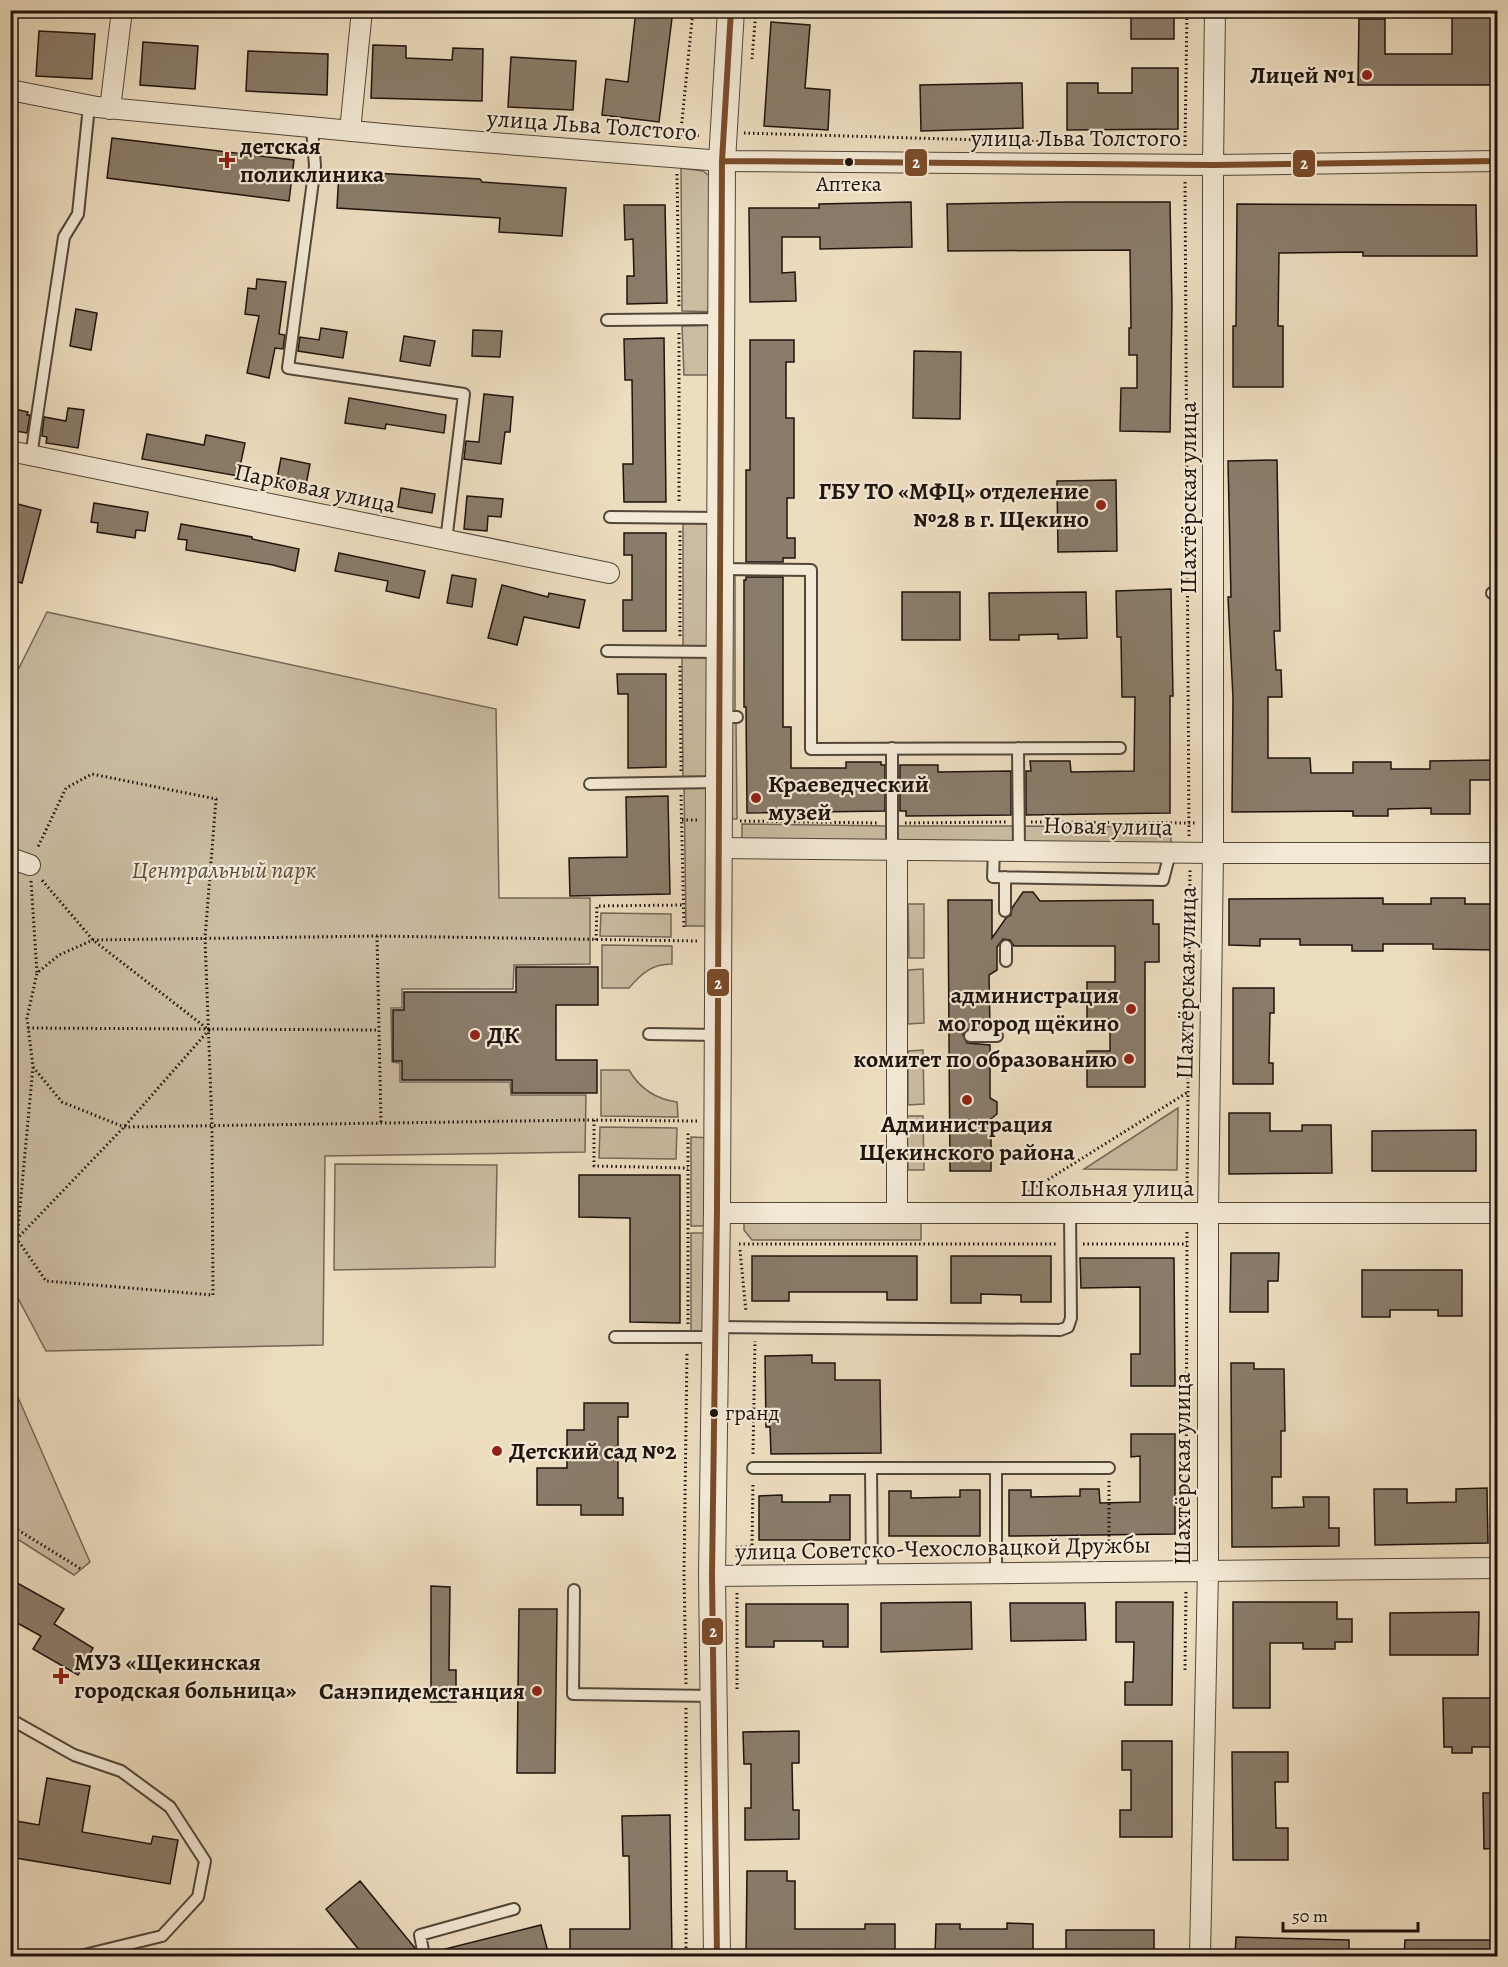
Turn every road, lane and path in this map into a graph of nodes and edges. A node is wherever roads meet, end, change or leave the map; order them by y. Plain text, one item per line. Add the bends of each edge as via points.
1 (122, 10) edge
2 (362, 10) edge
3 (693, 10) edge
4 (731, 10) edge
5 (1187, 10) edge
6 (1215, 10) edge
7 (10, 90) edge
8 (89, 106) junction
9 (110, 109) junction
10 (312, 128) junction
11 (350, 131) junction
12 (744, 133) dead end
13 (1090, 144) dead end
14 (677, 158) junction
15 (722, 161) junction
16 (1497, 161) edge
17 (1185, 164) junction
18 (1213, 165) junction
19 (721, 319) junction
20 (606, 320) dead end
21 (679, 320) junction
22 (10, 452) edge
23 (31, 456) junction
24 (610, 517) dead end
25 (680, 517) junction
26 (720, 518) junction
27 (446, 541) junction
28 (719, 569) junction
29 (609, 573) dead end
30 (607, 651) dead end
31 (680, 652) junction
32 (719, 652) junction
33 (892, 748) junction
34 (1018, 748) junction
35 (1120, 748) dead end
36 (681, 782) junction
37 (718, 782) junction
38 (590, 784) dead end
39 (682, 820) junction
40 (718, 821) junction
41 (1019, 822) junction
42 (892, 824) junction
43 (1189, 824) junction
44 (1214, 824) junction
45 (718, 848) junction
46 (894, 850) junction
47 (994, 851) junction
48 (1019, 851) junction
49 (1180, 853) junction
50 (1214, 853) junction
51 (1497, 853) edge
52 (10, 858) edge
53 (30, 865) junction
54 (1005, 878) junction
55 (684, 905) junction
56 (1005, 911) dead end
57 (684, 928) dead end
58 (377, 936) junction
59 (205, 938) junction
60 (93, 940) junction
61 (596, 940) junction
62 (718, 941) junction
63 (1006, 946) dead end
64 (1006, 961) dead end
65 (37, 974) junction
66 (28, 1028) junction
67 (209, 1030) junction
68 (379, 1030) junction
69 (649, 1034) dead end
70 (717, 1035) junction
71 (970, 1036) dead end
72 (997, 1036) dead end
73 (33, 1067) junction
74 (1188, 1092) junction
75 (594, 1120) junction
76 (717, 1121) junction
77 (381, 1124) junction
78 (212, 1126) junction
79 (124, 1127) junction
80 (688, 1133) dead end
81 (688, 1168) junction
82 (1021, 1197) dead end
83 (1497, 1212) edge
84 (717, 1213) junction
85 (1187, 1213) junction
86 (1208, 1213) junction
87 (897, 1214) junction
88 (1070, 1214) junction
89 (17, 1239) junction
90 (739, 1244) dead end
91 (1070, 1244) junction
92 (1187, 1244) junction
93 (10, 1246) edge
94 (716, 1332) junction
95 (615, 1337) dead end
96 (687, 1337) junction
97 (753, 1468) dead end
98 (871, 1468) junction
99 (996, 1468) junction
100 (1109, 1468) joint
101 (10, 1525) edge
102 (1497, 1568) edge
103 (81, 1569) dead end
104 (1186, 1570) junction
105 (1208, 1570) junction
106 (1110, 1571) junction
107 (996, 1573) junction
108 (872, 1574) junction
109 (712, 1576) junction
110 (574, 1590) dead end
111 (1185, 1676) dead end
112 (686, 1695) junction
113 (714, 1696) junction
114 (10, 1719) edge
115 (514, 1909) dead end
116 (80, 1956) edge
117 (424, 1956) edge
118 (686, 1956) edge
119 (717, 1956) edge
120 (1200, 1956) edge

1 - 9 street
2 - 11 street
3 - 14 path
4 - 15 street
5 - 17 path
6 - 18 street, Шахтёрская улица
7 - 8 street, улица Льва Толстого
8 - 9 street, улица Льва Толстого
8 - 23 lane via 78,214 64,237
9 - 10 street, улица Льва Толстого
10 - 11 street, улица Льва Толстого
10 - 27 lane via 315,166 288,368 464,394
11 - 14 street, улица Льва Толстого
12 - 13 path
14 - 15 street, улица Льва Толстого
14 - 21 path
15 - 17 street, улица Льва Толстого
15 - 19 street
16 - 18 street, улица Льва Толстого
17 - 18 street, улица Льва Толстого
17 - 43 path
18 - 44 street, Шахтёрская улица
19 - 21 lane
19 - 26 street
20 - 21 lane
21 - 25 path
22 - 23 street, Парковая улица
23 - 27 street, Парковая улица
24 - 25 lane
25 - 26 lane
25 - 31 path
26 - 28 street
27 - 29 street, Парковая улица
28 - 32 street
28 - 33 lane via 811,570 811,749
30 - 31 lane
31 - 32 lane
31 - 36 path
32 - 37 street via 728,717
33 - 34 lane
33 - 42 lane
34 - 35 lane
34 - 41 lane
36 - 37 lane
36 - 38 lane
36 - 39 path
37 - 40 street
39 - 40 path
39 - 55 path
40 - 42 path
40 - 45 street
41 - 42 path
41 - 43 path
41 - 48 lane
42 - 46 lane
43 - 44 path
43 - 49 path
44 - 50 street, Шахтёрская улица
45 - 46 street, Новая улица
45 - 62 street
46 - 47 street, Новая улица
46 - 87 street
47 - 48 street, Новая улица
47 - 54 lane via 993,878
48 - 49 street, Новая улица
49 - 50 street, Новая улица
49 - 54 lane via 1162,880
49 - 74 path
50 - 51 street, Новая улица
50 - 86 street, Шахтёрская улица
52 - 53 street
53 - 59 path via 66,788 92,774 216,800
53 - 60 path
53 - 65 path
54 - 56 lane
55 - 57 path
55 - 61 path via 597,906
58 - 59 path
58 - 61 path
58 - 68 path
59 - 60 path
59 - 67 path
60 - 65 path via 59,955
60 - 67 path
61 - 62 path
62 - 70 street
63 - 64 lane
65 - 66 path
66 - 67 path
66 - 73 path
67 - 68 path
67 - 78 path
67 - 79 path
68 - 77 path
69 - 70 lane
70 - 76 street
71 - 72 lane
73 - 79 path via 62,1102
73 - 89 path
74 - 82 path
74 - 85 path
75 - 76 path
75 - 77 path
75 - 81 path via 594,1166
76 - 84 street
77 - 78 path
78 - 79 path
78 - 89 path via 213,1295 46,1281
79 - 89 path
80 - 81 path
81 - 96 path
83 - 86 street, Школьная улица
84 - 87 street, Школьная улица
84 - 94 street
85 - 86 street, Школьная улица
85 - 88 street, Школьная улица
85 - 92 path
86 - 105 street, Шахтёрская улица
87 - 88 street, Школьная улица
88 - 91 lane
89 - 93 path
90 - 91 path
91 - 92 path
91 - 94 lane via 1071,1318 1068,1327 1060,1330
92 - 104 path
94 - 96 lane
94 - 109 street
95 - 96 lane
96 - 112 path
97 - 98 lane
98 - 99 lane
98 - 108 lane
99 - 100 lane
99 - 107 lane
100 - 106 path
101 - 103 path
102 - 105 street, улица Советско-Чехословацкой Дружбы
104 - 105 street, улица Советско-Чехословацкой Дружбы
104 - 106 street, улица Советско-Чехословацкой Дружбы
104 - 111 path
105 - 120 street, Шахтёрская улица
106 - 107 street, улица Советско-Чехословацкой Дружбы
107 - 108 street, улица Советско-Чехословацкой Дружбы
108 - 109 street, улица Советско-Чехословацкой Дружбы
109 - 113 street
110 - 112 lane via 573,1694
112 - 113 lane
112 - 118 path
113 - 119 street
114 - 116 lane via 74,1755 121,1772 170,1807 205,1861 198,1898 162,1936
115 - 117 lane via 420,1935

